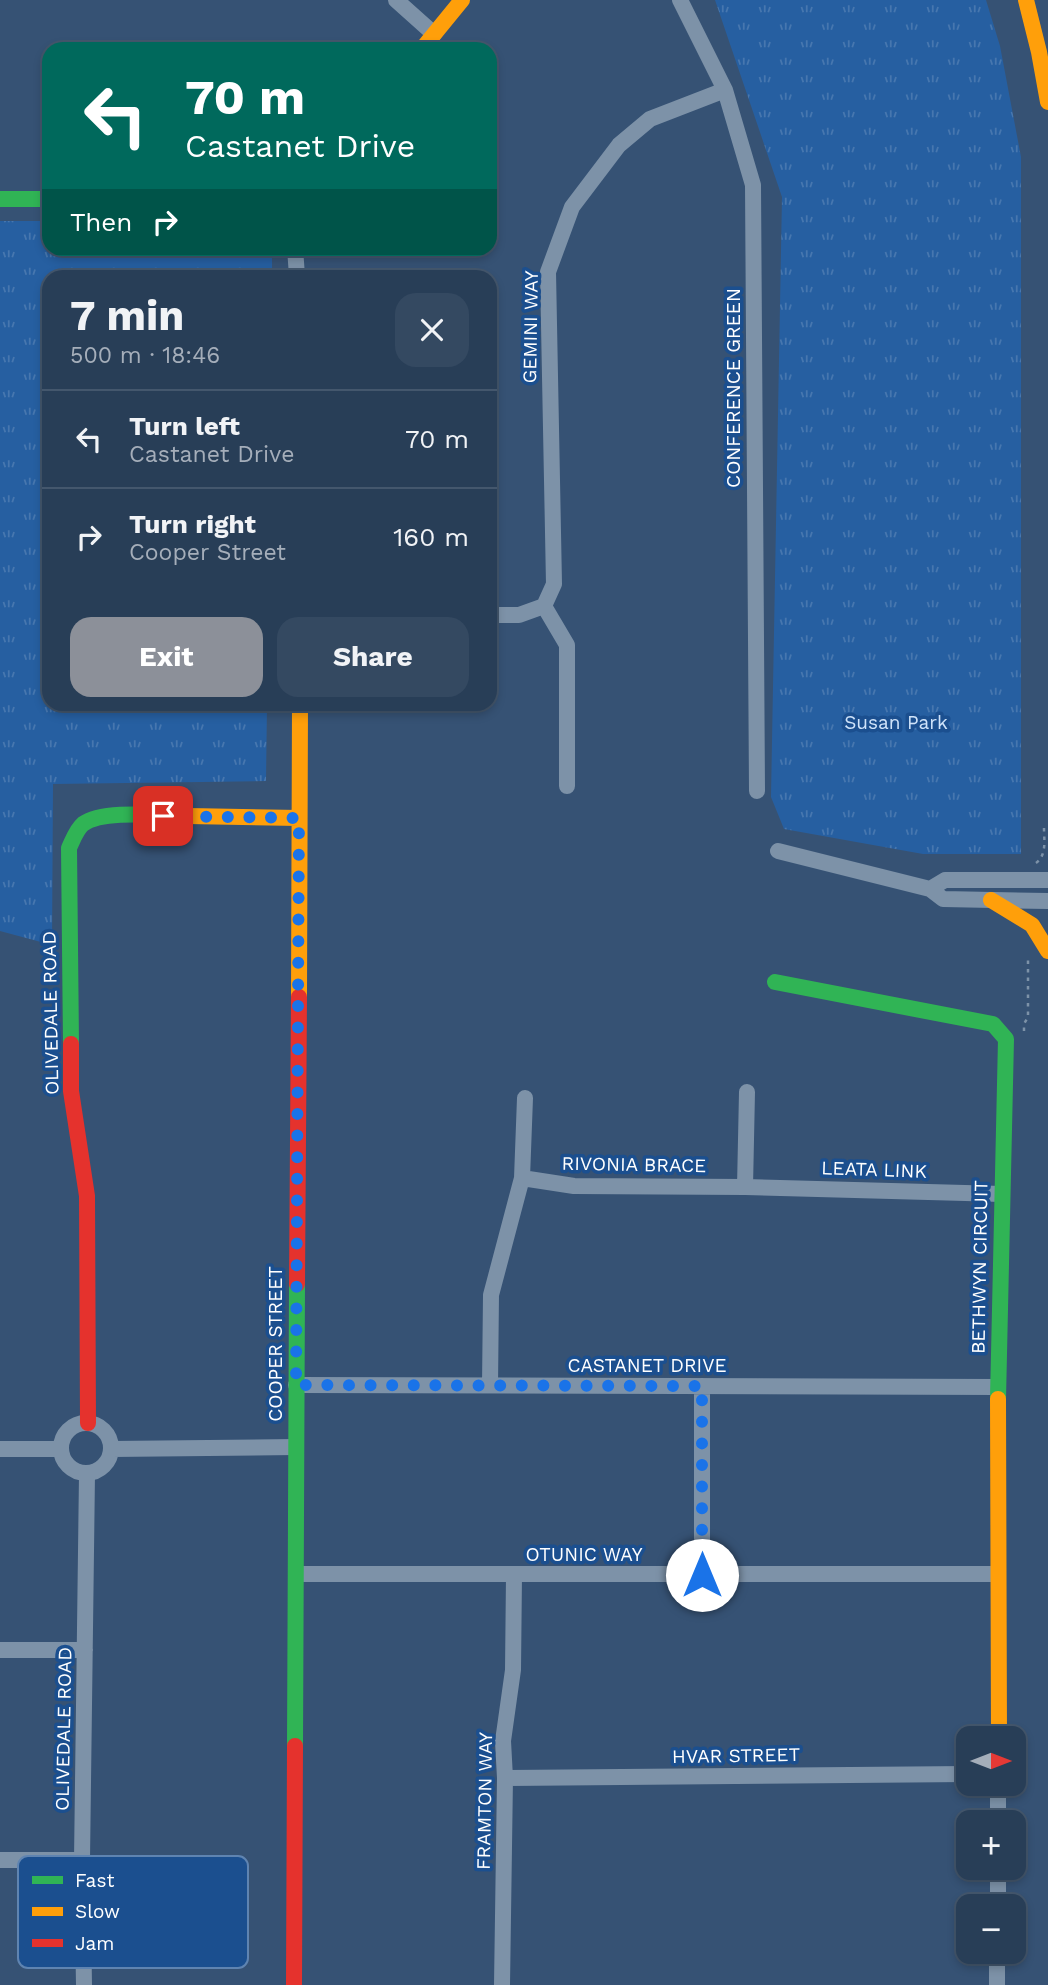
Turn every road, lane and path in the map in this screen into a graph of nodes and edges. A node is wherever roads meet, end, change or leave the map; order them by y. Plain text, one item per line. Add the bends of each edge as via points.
1 (396, 0) edge
2 (462, 0) edge
3 (680, 0) edge
4 (1026, 0) edge
5 (434, 34) junction
6 (428, 42) edge
7 (725, 90) junction
8 (1048, 102) edge
9 (0, 199) edge
10 (42, 199) edge
11 (544, 606) junction
12 (497, 615) edge
13 (300, 711) edge
14 (567, 786) dead end
15 (757, 791) dead end
16 (299, 818) junction
17 (778, 851) dead end
18 (1048, 880) edge
19 (930, 889) junction
20 (990, 900) junction
21 (1048, 901) edge
22 (1048, 951) edge
23 (775, 982) dead end
24 (747, 1093) dead end
25 (525, 1098) dead end
26 (522, 1178) junction
27 (745, 1186) junction
28 (1002, 1194) junction
29 (296, 1385) junction
30 (490, 1385) junction
31 (702, 1386) junction
32 (998, 1387) junction
33 (88, 1423) junction
34 (296, 1447) junction
35 (0, 1449) edge
36 (61, 1449) junction
37 (112, 1449) junction
38 (87, 1474) junction
39 (296, 1574) junction
40 (998, 1574) junction
41 (514, 1575) junction
42 (702, 1575) junction
43 (0, 1650) edge
44 (85, 1650) junction
45 (999, 1726) edge
46 (956, 1774) edge
47 (505, 1778) junction
48 (82, 1856) edge
49 (0, 1860) edge
50 (18, 1860) edge
51 (998, 1964) edge
52 (294, 1985) edge
53 (502, 1985) edge
54 (997, 1985) edge

1 - 5 street
2 - 5 street
3 - 7 street, CONFERENCE GREEN
4 - 8 street
5 - 6 street
7 - 11 street, GEMINI WAY via 650,119 619,145 572,207 548,272 554,584
7 - 15 street, CONFERENCE GREEN via 753,185
9 - 10 street
11 - 12 street via 519,615
11 - 14 street via 567,645
13 - 16 street, COOPER STREET
16 - 29 street, COOPER STREET
16 - 33 street, OLIVEDALE ROAD via 109,815 76,829 69,848 71,1091 87,1196
17 - 19 street
18 - 19 street via 945,880
19 - 20 street via 943,899
20 - 21 street
20 - 22 street via 1032,925
23 - 28 street, BETHWYN CIRCUIT via 993,1024 1006,1039
24 - 27 street
25 - 26 street
26 - 27 street, RIVONIA BRACE via 574,1186
26 - 30 street via 491,1295
27 - 28 street, LEATA LINK
28 - 32 street, BETHWYN CIRCUIT
29 - 30 street, CASTANET DRIVE
29 - 34 street, COOPER STREET
30 - 31 street, CASTANET DRIVE
31 - 32 street, CASTANET DRIVE
31 - 42 street
32 - 40 street, BETHWYN CIRCUIT
33 - 36 street via 67,1432
33 - 37 street via 104,1430
34 - 37 street
34 - 39 street, COOPER STREET
35 - 36 street
36 - 38 street via 71,1468
37 - 38 street via 106,1465
38 - 44 street, OLIVEDALE ROAD
39 - 41 street, OTUNIC WAY
39 - 52 street, COOPER STREET
40 - 42 street, OTUNIC WAY
40 - 45 street, BETHWYN CIRCUIT
41 - 42 street, OTUNIC WAY
41 - 47 street, FRAMTON WAY via 513,1670 503,1741
43 - 44 street
44 - 48 street, OLIVEDALE ROAD
46 - 47 street, HVAR STREET
47 - 53 street, FRAMTON WAY
49 - 50 street
51 - 54 street

